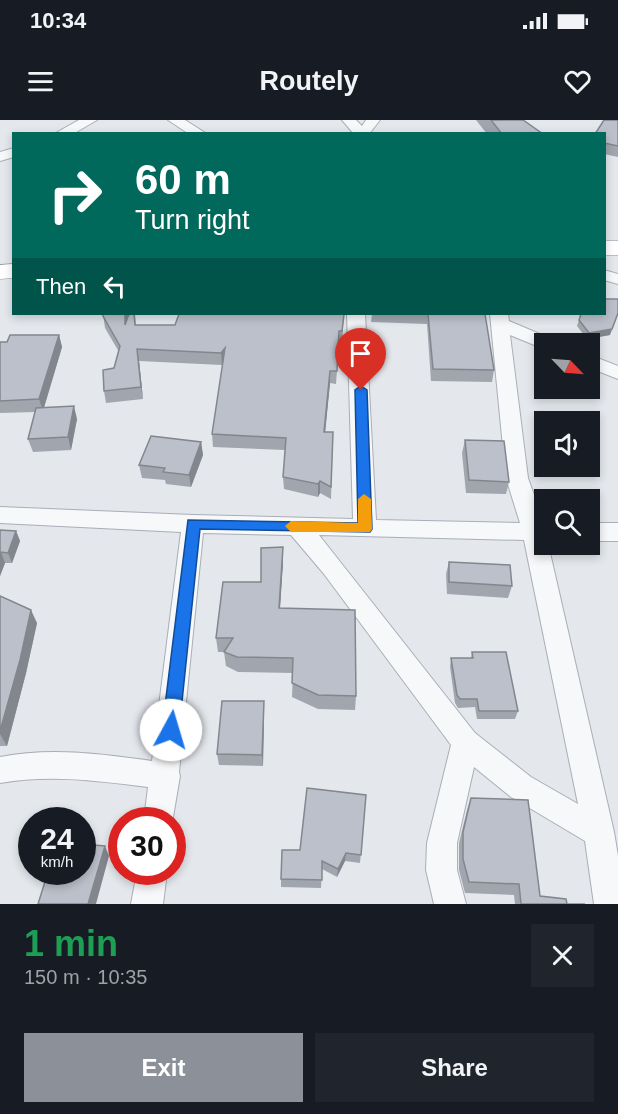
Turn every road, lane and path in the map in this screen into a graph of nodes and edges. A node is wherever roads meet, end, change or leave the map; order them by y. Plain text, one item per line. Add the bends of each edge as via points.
1 (90, 120) edge
2 (175, 120) edge
3 (349, 120) edge
4 (373, 120) edge
5 (66, 132) edge
6 (196, 132) edge
7 (360, 132) edge
8 (364, 132) edge
9 (356, 315) edge
10 (500, 319) edge
11 (534, 337) edge
12 (600, 365) edge
13 (618, 373) edge
14 (0, 515) edge
15 (534, 520) edge
16 (193, 524) junction
17 (298, 527) junction
18 (365, 529) junction
19 (534, 532) edge
20 (600, 532) edge
21 (618, 532) edge
22 (544, 555) edge
23 (465, 742) junction
24 (0, 770) edge
25 (166, 776) junction
26 (161, 807) edge
27 (599, 832) junction
28 (150, 885) edge
29 (147, 904) edge
30 (450, 904) edge
31 (610, 904) edge

1 - 5 street
2 - 6 street
3 - 7 street
4 - 8 street
9 - 18 street
10 - 11 street
10 - 15 street via 517,478
12 - 13 street
14 - 16 street
16 - 17 street
16 - 25 street
17 - 18 street
17 - 23 street
18 - 19 street
20 - 21 street
22 - 27 street
23 - 27 street via 521,787
23 - 30 street via 441,856 442,879
24 - 25 street via 74,766
25 - 26 street
27 - 31 street
28 - 29 street

